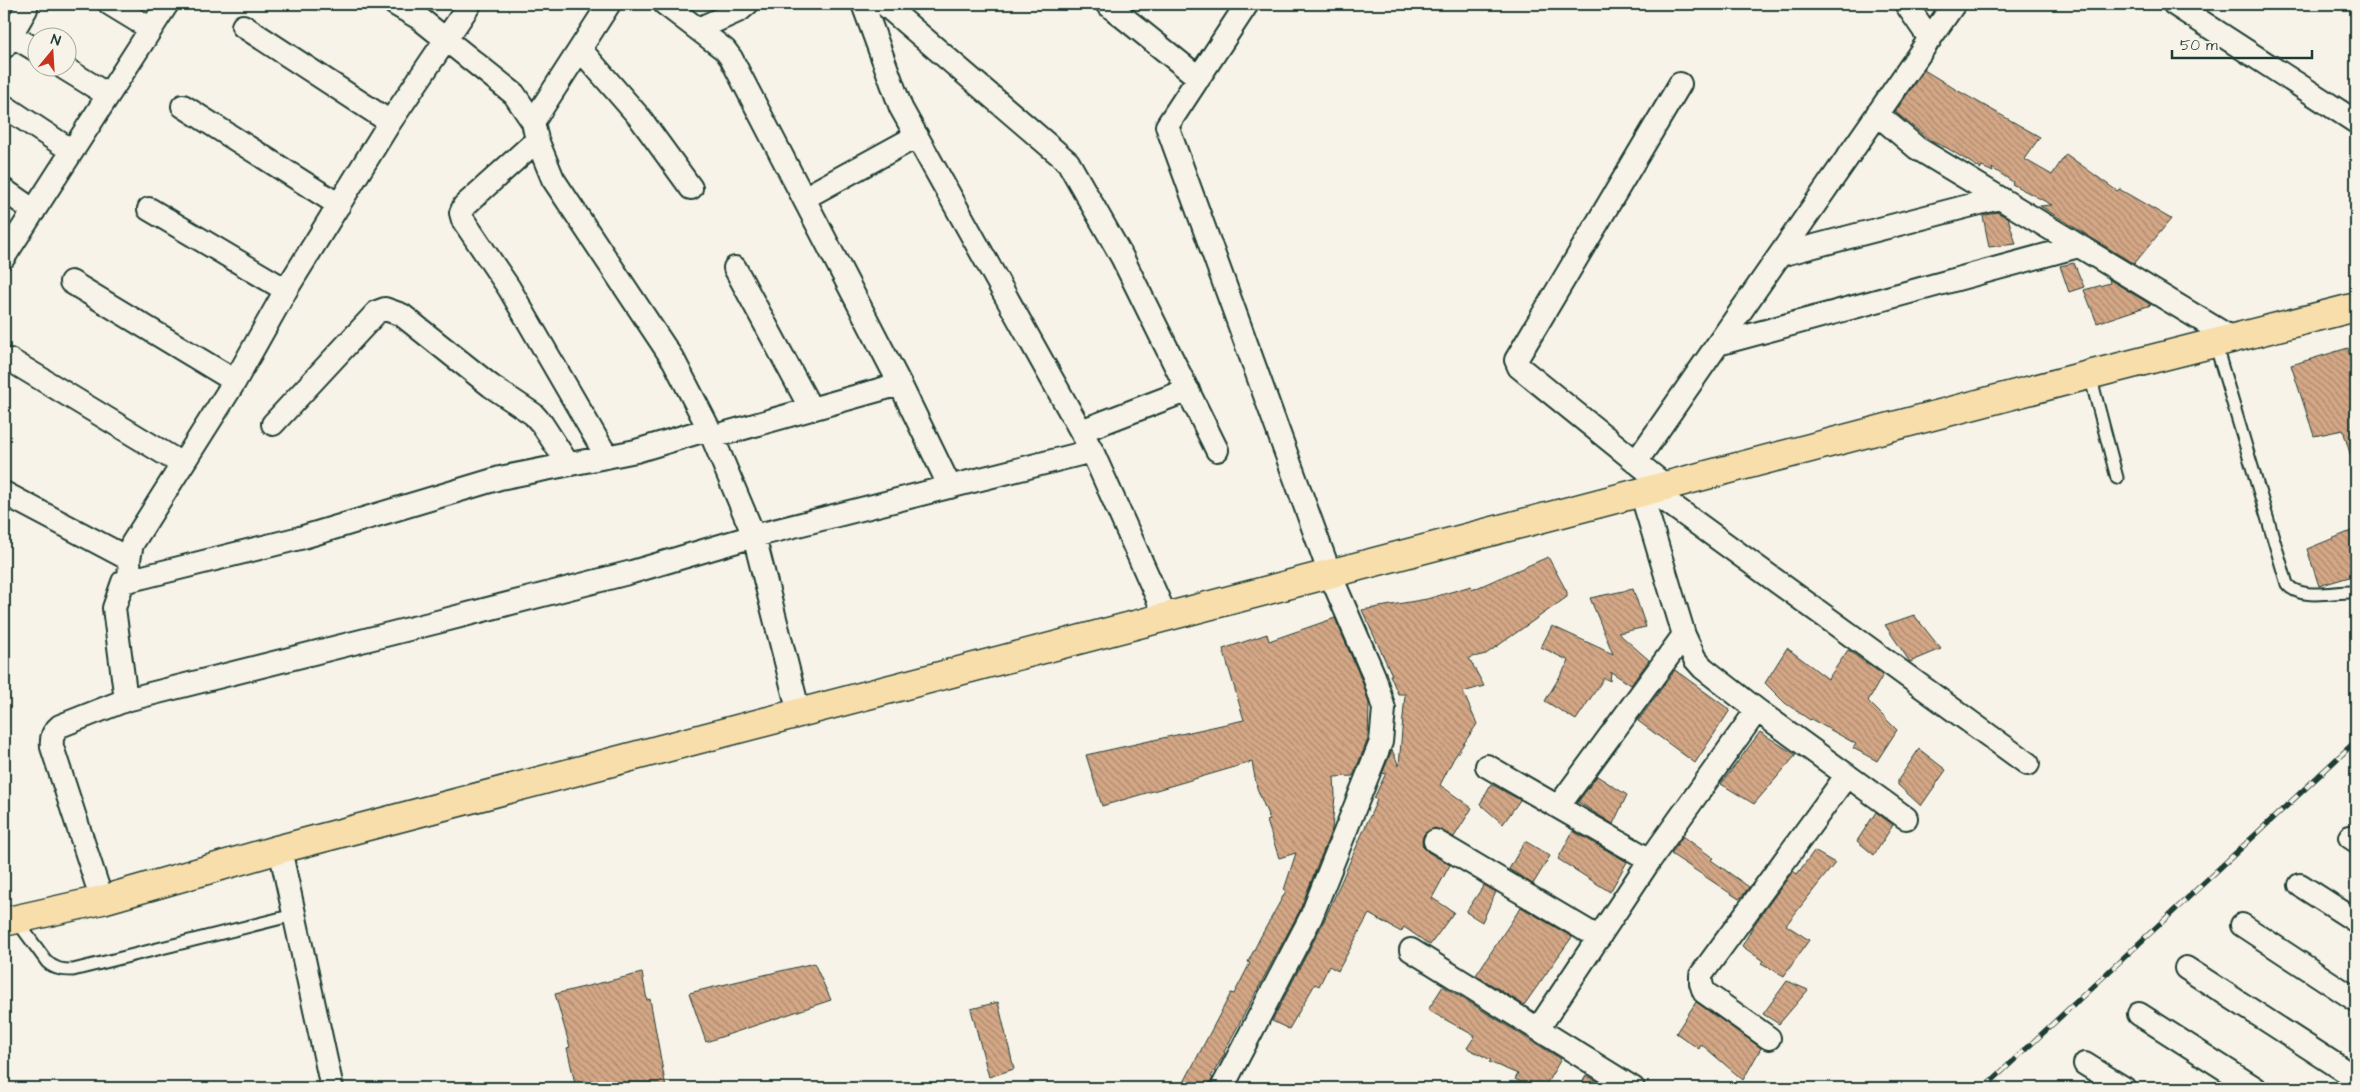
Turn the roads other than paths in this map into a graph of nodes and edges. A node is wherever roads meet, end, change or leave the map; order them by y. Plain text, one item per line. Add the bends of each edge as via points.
1 (110, 4) edge
2 (167, 4) edge
3 (395, 4) edge
4 (470, 4) edge
5 (609, 4) edge
6 (665, 4) edge
7 (747, 4) edge
8 (863, 4) edge
9 (884, 4) edge
10 (1107, 4) edge
11 (1247, 4) edge
12 (1906, 4) edge
13 (1954, 4) edge
14 (2174, 4) edge
15 (26, 9) dead end
16 (243, 26) dead end
17 (151, 29) junction
18 (698, 29) junction
19 (446, 39) junction
20 (1930, 39) junction
21 (7, 41) edge
22 (28, 48) edge
23 (580, 49) junction
24 (78, 77) edge
25 (1198, 78) junction
26 (1680, 84) dead end
27 (108, 95) junction
28 (4, 106) edge
29 (183, 106) dead end
30 (1877, 114) junction
31 (390, 122) junction
32 (2356, 122) edge
33 (535, 131) junction
34 (917, 136) junction
35 (72, 151) junction
36 (692, 188) dead end
37 (4, 190) edge
38 (804, 198) junction
39 (1999, 198) junction
40 (339, 205) junction
41 (149, 209) dead end
42 (34, 211) junction
43 (2079, 246) junction
44 (1780, 255) junction
45 (4, 257) edge
46 (735, 268) dead end
47 (70, 282) dead end
48 (286, 290) junction
49 (2356, 307) edge
50 (2224, 341) junction
51 (1718, 344) junction
52 (10, 360) dead end
53 (2090, 375) junction
54 (235, 381) junction
55 (900, 384) junction
56 (1188, 390) junction
57 (811, 409) junction
58 (273, 424) dead end
59 (1081, 431) junction
60 (710, 433) junction
61 (1217, 450) dead end
62 (1092, 451) junction
63 (607, 457) junction
64 (1636, 462) junction
65 (182, 464) junction
66 (568, 464) junction
67 (2117, 478) dead end
68 (950, 487) junction
69 (1653, 489) junction
70 (4, 493) edge
71 (754, 536) junction
72 (130, 570) junction
73 (1330, 574) junction
74 (2350, 592) dead end
75 (1166, 617) junction
76 (1684, 635) junction
77 (126, 700) junction
78 (1757, 710) junction
79 (799, 713) junction
80 (2028, 764) dead end
81 (1487, 766) dead end
82 (1847, 775) junction
83 (1558, 807) junction
84 (1906, 818) dead end
85 (1435, 841) dead end
86 (280, 849) junction
87 (1650, 860) junction
88 (2300, 885) dead end
89 (102, 900) junction
90 (294, 914) junction
91 (10, 921) edge
92 (2356, 921) edge
93 (2242, 925) dead end
94 (1599, 938) junction
95 (1411, 950) dead end
96 (2186, 968) dead end
97 (2356, 1000) edge
98 (2139, 1014) dead end
99 (1538, 1029) junction
100 (1769, 1038) dead end
101 (2085, 1064) dead end
102 (2356, 1078) edge
103 (332, 1088) edge
104 (1222, 1088) edge
105 (1633, 1088) edge
106 (2124, 1088) edge
107 (2255, 1088) edge

1 - 17 street
2 - 17 street
3 - 19 street
4 - 19 street
5 - 23 street
6 - 18 street
7 - 18 street
8 - 34 street via 901,108
9 - 56 street via 1068,162 1122,257
10 - 25 street
11 - 25 street
12 - 20 street
13 - 20 street
14 - 32 street
15 - 21 street
16 - 31 street
17 - 27 street
18 - 38 street via 731,58
19 - 31 street
19 - 33 street via 514,94
20 - 30 street
21 - 22 street
23 - 33 street
23 - 36 street via 640,118
24 - 27 street
25 - 73 street via 1167,126
26 - 64 street via 1516,360 1519,367
27 - 35 street
28 - 35 street
29 - 40 street
30 - 39 street via 1907,142
30 - 44 street
31 - 40 street
33 - 60 street via 553,179 674,361
33 - 63 street via 461,213 509,288
34 - 38 street
34 - 59 street
35 - 42 street
37 - 42 street
38 - 55 street
39 - 43 street
39 - 44 street
40 - 48 street
41 - 48 street
42 - 45 street
43 - 50 street
43 - 51 street
44 - 51 street
46 - 57 street
47 - 54 street
48 - 54 street
49 - 50 highway
50 - 53 highway
50 - 74 lane via 2287,584 2290,589 2302,593
51 - 64 street
52 - 65 street
53 - 67 lane
53 - 69 highway
54 - 65 street
55 - 57 street
55 - 68 street
56 - 59 street
56 - 61 street
57 - 60 street
58 - 66 street via 377,312 385,308 402,315 491,386 533,414
59 - 62 street
60 - 63 street
60 - 71 street
62 - 68 street
62 - 75 street
63 - 66 street
64 - 69 street
65 - 72 street via 132,544
66 - 72 street via 500,478 300,538
68 - 71 street
69 - 73 highway
69 - 76 street
69 - 80 street
70 - 72 street
71 - 77 street via 632,572
71 - 79 street
72 - 77 street via 114,608
73 - 75 highway
73 - 104 street via 1374,676 1384,709 1382,742 1311,917
75 - 79 highway
76 - 78 street via 1703,668
76 - 83 street
77 - 89 street via 60,726 52,738 52,747
78 - 82 street
78 - 87 street
79 - 86 highway
81 - 83 street
82 - 84 street
82 - 100 street via 1701,975 1704,992
83 - 87 street
85 - 94 street
86 - 89 highway
86 - 90 street
87 - 94 street
88 - 92 street
89 - 91 highway
90 - 91 lane via 73,970 52,967
90 - 103 street
93 - 97 street
94 - 99 street
95 - 99 street
96 - 102 street
98 - 107 street
99 - 105 street
101 - 106 street

